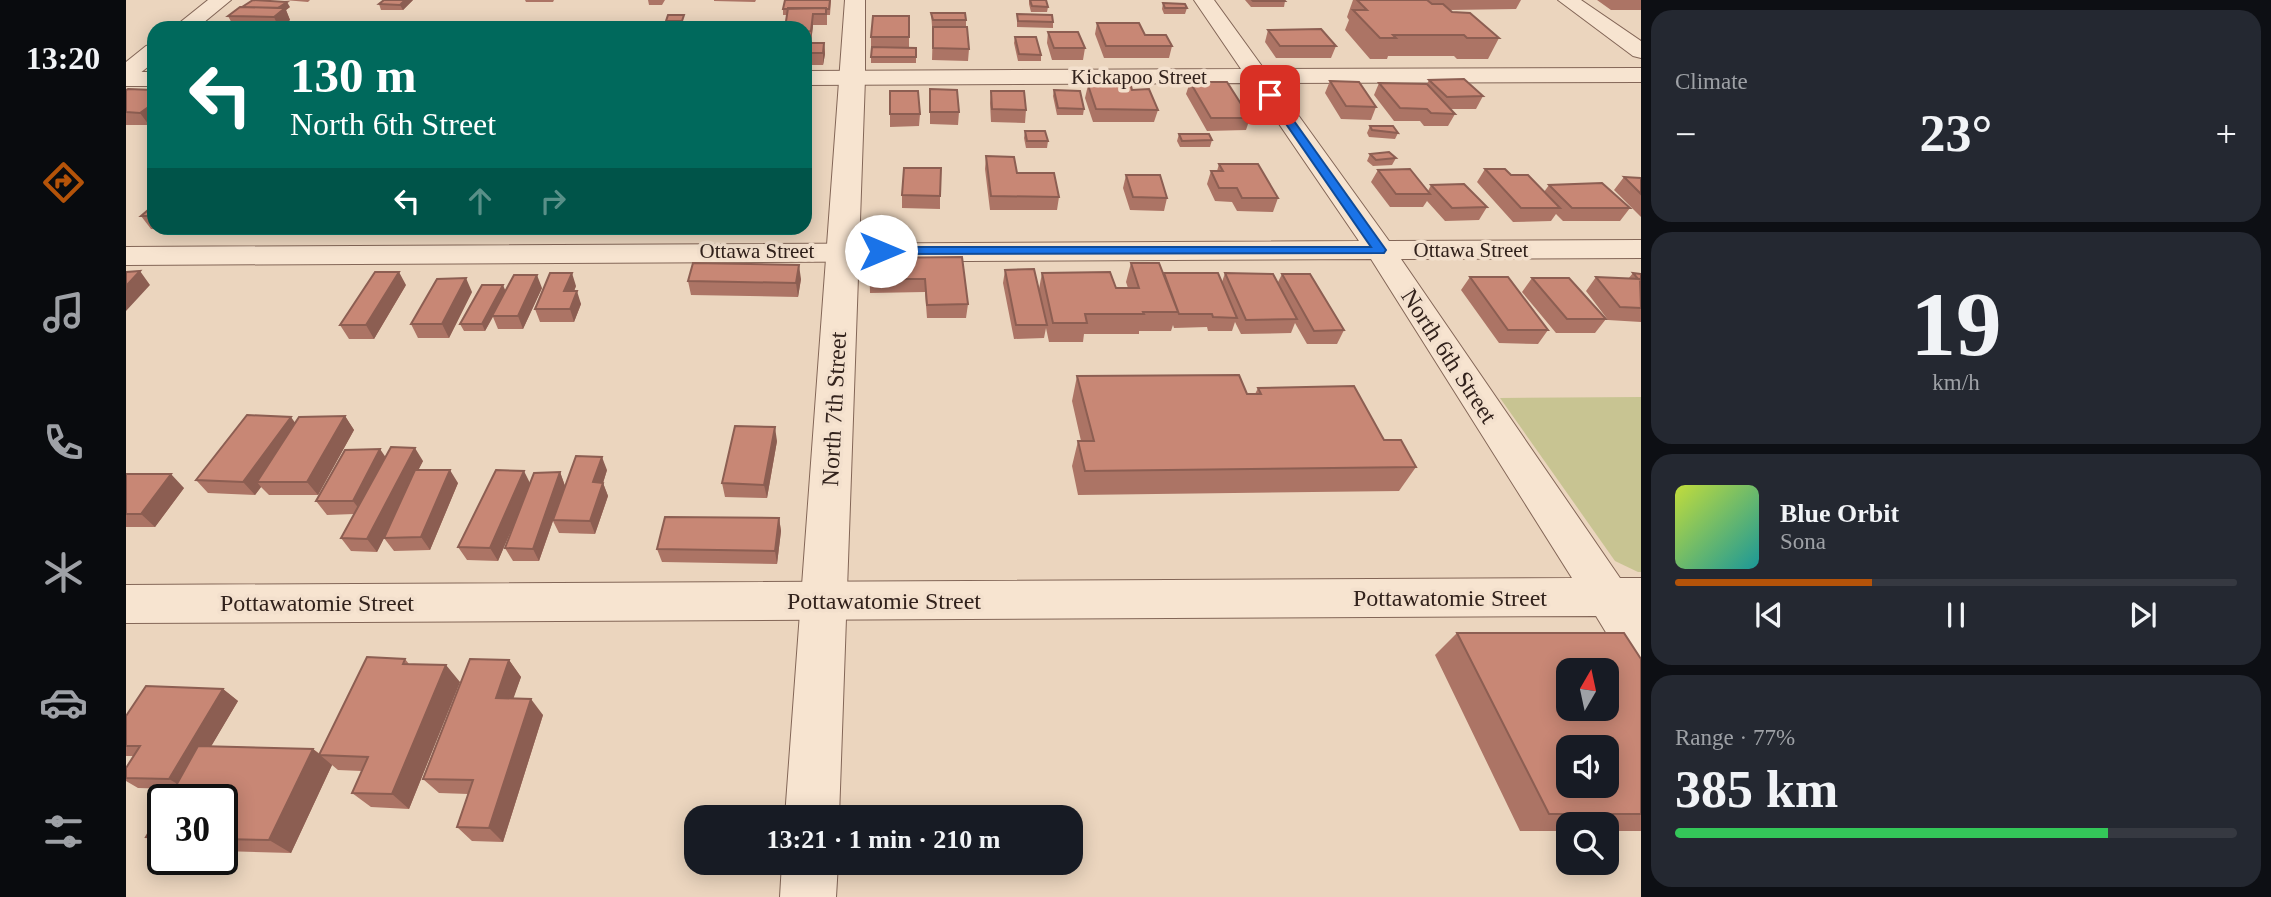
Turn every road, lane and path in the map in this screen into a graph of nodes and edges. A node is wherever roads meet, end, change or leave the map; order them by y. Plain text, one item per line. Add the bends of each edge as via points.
1 (221, 0) edge
2 (855, 0) edge
3 (1204, 0) edge
4 (1568, 0) edge
5 (193, 21) edge
6 (1641, 51) edge
7 (147, 56) edge
8 (126, 73) edge
9 (1641, 75) edge
10 (1257, 76) junction
11 (812, 78) edge
12 (853, 78) junction
13 (126, 79) edge
14 (147, 79) edge
15 (1641, 248) edge
16 (1380, 250) junction
17 (844, 251) junction
18 (126, 256) edge
19 (1624, 597) edge
20 (824, 602) junction
21 (126, 604) edge
22 (1641, 647) edge
23 (813, 805) edge
24 (809, 875) edge
25 (808, 897) edge

1 - 5 street
2 - 12 street, North 7th Street
3 - 10 street, North 6th Street
4 - 6 street
7 - 8 street
9 - 10 street, Kickapoo Street
10 - 12 street, Kickapoo Street
10 - 16 street, North 6th Street
11 - 12 street, Kickapoo Street
12 - 17 street, North 7th Street
13 - 14 street
15 - 16 street, Ottawa Street
16 - 17 street, Ottawa Street
16 - 19 street, North 6th Street
17 - 18 street, Ottawa Street
17 - 20 street, North 7th Street
19 - 20 street, Pottawatomie Street
19 - 22 street, North 6th Street
20 - 21 street, Pottawatomie Street
20 - 23 street, North 7th Street
24 - 25 street

